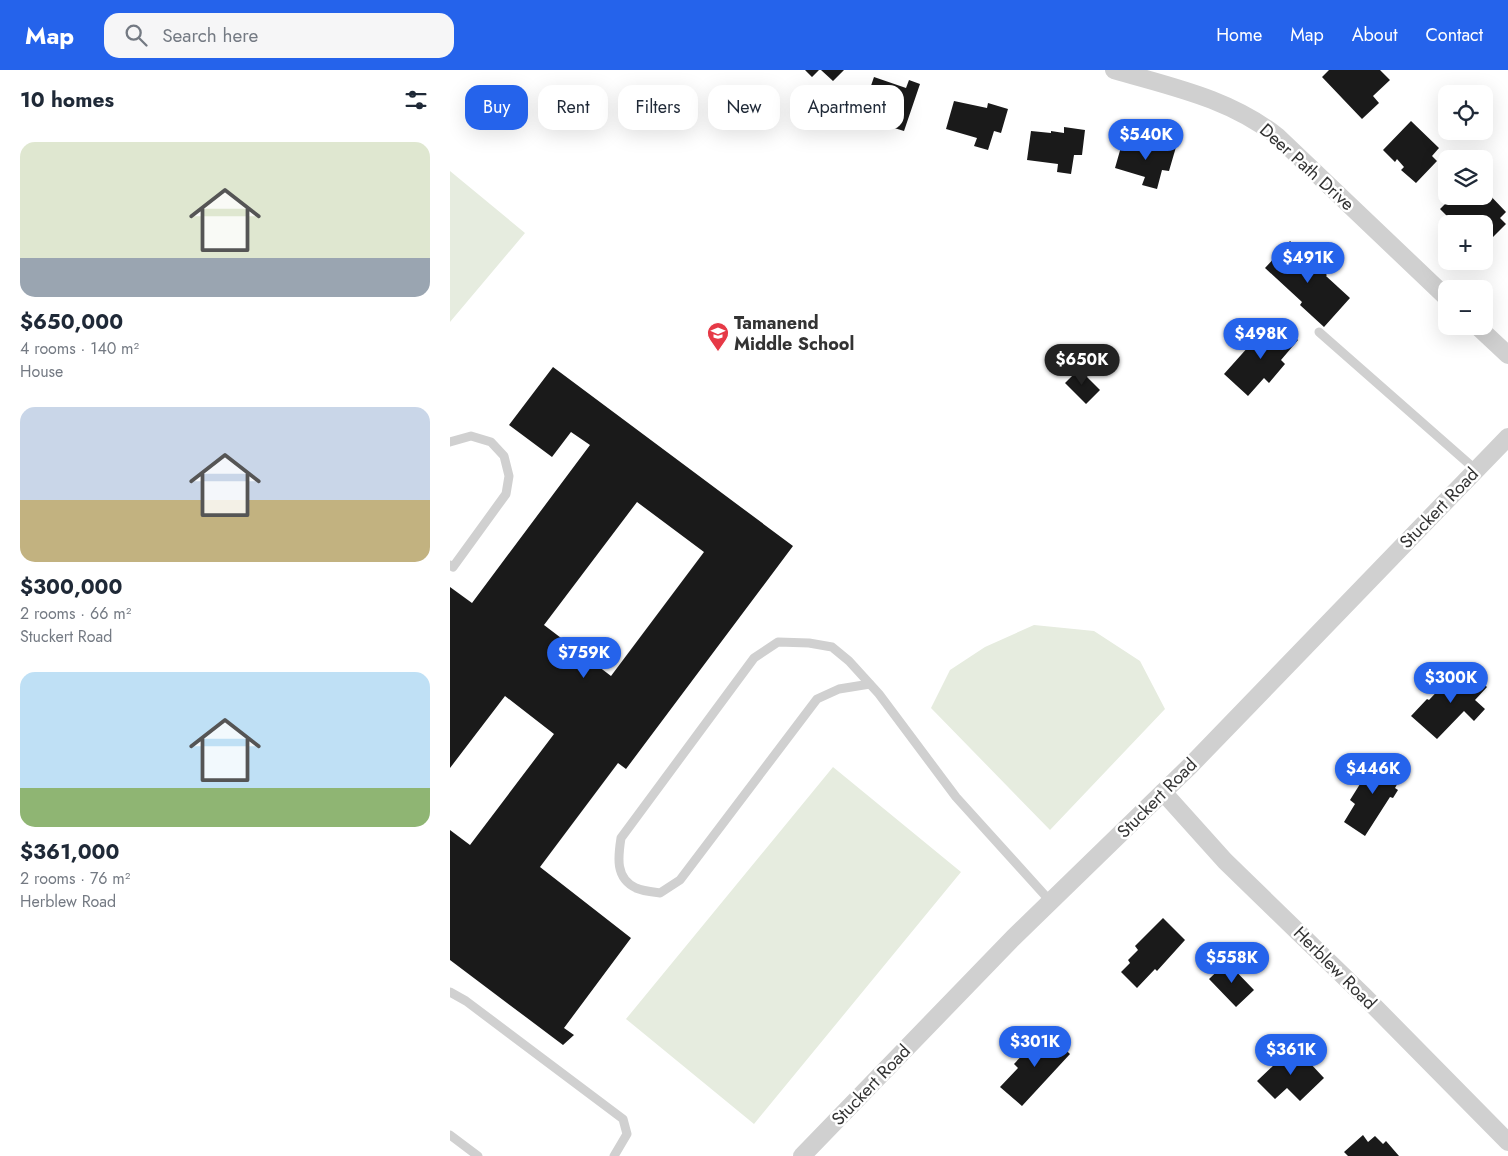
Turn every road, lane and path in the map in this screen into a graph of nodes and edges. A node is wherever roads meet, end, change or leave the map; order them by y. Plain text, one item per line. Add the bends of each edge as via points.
1 (1114, 70) edge
2 (1438, 289) edge
3 (1320, 332) dead end
4 (1486, 335) edge
5 (1508, 356) edge
6 (1508, 437) edge
7 (450, 442) edge
8 (1476, 470) junction
9 (450, 565) edge
10 (870, 684) junction
11 (1163, 792) junction
12 (1051, 902) junction
13 (450, 992) edge
14 (450, 1135) edge
15 (1508, 1142) edge
16 (478, 1156) edge
17 (614, 1156) edge
18 (802, 1156) edge

1 - 2 street, Deer Path Drive via 1195,93 1259,122
3 - 8 lane
4 - 5 street
6 - 8 street, Stuckert Road
7 - 9 lane via 471,436 491,442 504,456 509,476 506,494 453,567
8 - 11 street, Stuckert Road
10 - 10 lane via 849,660 832,647 778,642 754,658 621,838 618,857 621,875 636,888 660,893 680,880 817,699 839,689
10 - 12 lane via 956,797
11 - 12 street, Stuckert Road
11 - 15 street, Herblew Road via 1225,861
12 - 18 street, Stuckert Road
13 - 17 lane via 623,1119 627,1134
14 - 16 lane

